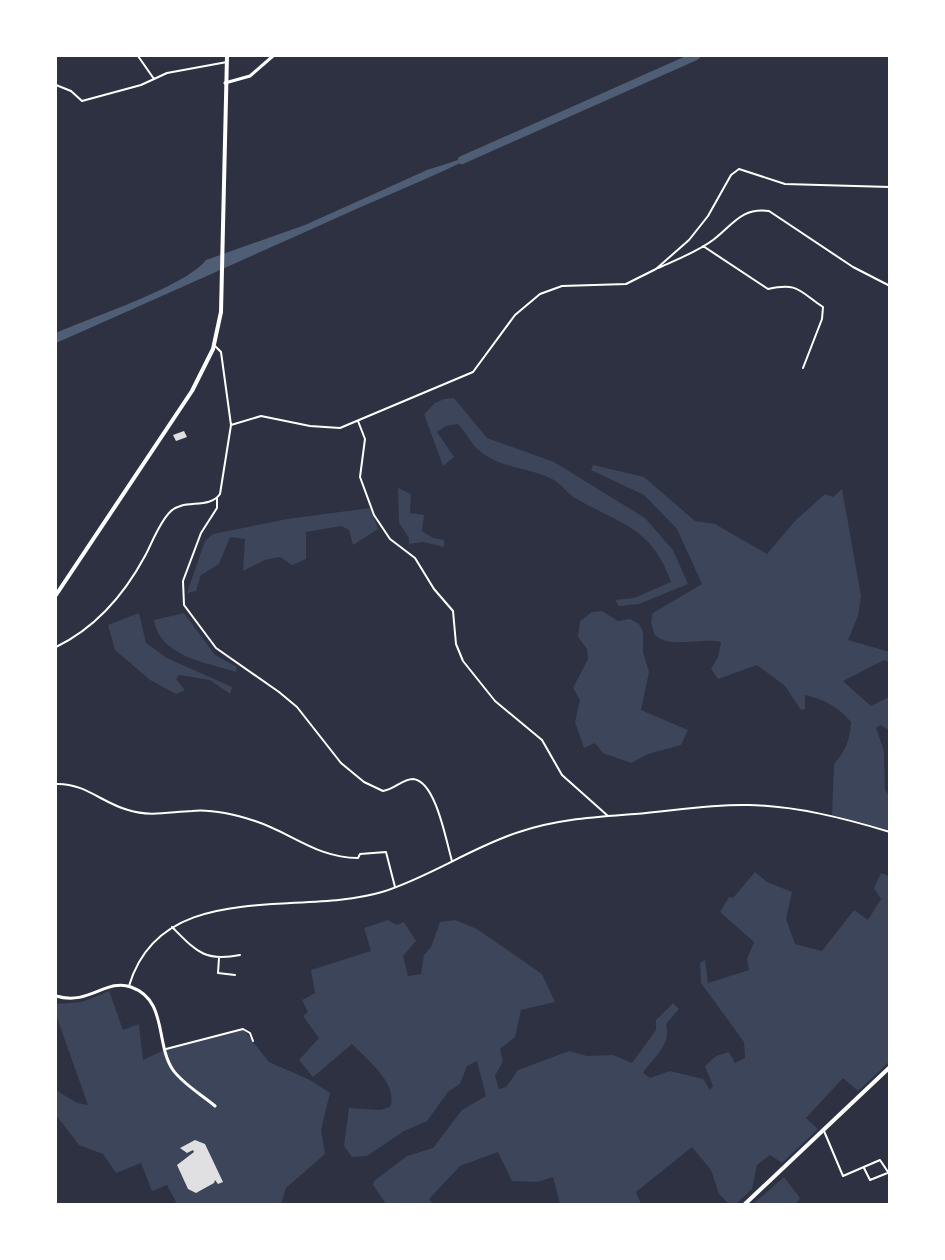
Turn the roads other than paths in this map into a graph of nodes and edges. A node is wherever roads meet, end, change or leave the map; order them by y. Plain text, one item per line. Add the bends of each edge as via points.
1 (138, 56) edge
2 (227, 56) edge
3 (273, 56) edge
4 (227, 62) junction
5 (154, 79) junction
6 (225, 83) junction
7 (56, 85) edge
8 (890, 187) edge
9 (703, 246) junction
10 (656, 268) junction
11 (890, 286) edge
12 (214, 345) junction
13 (803, 368) dead end
14 (358, 421) junction
15 (231, 425) junction
16 (217, 498) junction
17 (56, 595) edge
18 (56, 647) edge
19 (56, 784) edge
20 (609, 816) junction
21 (890, 832) edge
22 (452, 861) junction
23 (395, 887) junction
24 (172, 927) junction
25 (240, 955) dead end
26 (219, 958) junction
27 (235, 975) dead end
28 (129, 986) junction
29 (56, 996) edge
30 (253, 1041) dead end
31 (166, 1049) junction
32 (890, 1067) edge
33 (215, 1106) dead end
34 (823, 1130) junction
35 (864, 1168) junction
36 (889, 1172) edge
37 (745, 1204) edge

1 - 5 street
2 - 4 main road
3 - 6 street via 250,76
4 - 5 street via 177,70
4 - 6 main road
5 - 7 street via 82,101
6 - 12 main road via 221,312
8 - 10 street via 800,185 767,180 739,170 731,175 689,240
9 - 10 street
9 - 11 street via 731,222 758,209 769,211 853,267
9 - 13 street via 768,289 794,287 823,307
10 - 14 street via 626,284 562,286 540,294 515,315 476,370
12 - 15 street via 221,352
12 - 17 main road via 187,399
14 - 15 street via 340,428 323,428 256,416
14 - 20 street via 365,439 360,477 374,515 390,539 415,558 453,611 456,644 463,661 495,701 542,740 562,775
15 - 16 street via 223,486
16 - 18 street via 170,511 112,605
16 - 22 street via 217,508 201,533 183,581 184,605 216,648 297,707 341,763 364,782 383,791 416,779 431,790
19 - 23 street via 80,787 119,807 146,814 204,811 252,820 337,857 358,858 360,854 386,852
20 - 21 street via 759,805
20 - 22 street via 531,828
22 - 23 street
23 - 24 street via 368,894 204,913
24 - 26 street via 199,953
24 - 28 street via 143,954
25 - 26 street
26 - 27 street via 218,972
28 - 29 street via 108,987 79,999
28 - 31 street via 147,996
30 - 31 street via 243,1029
31 - 33 street via 176,1074
32 - 34 main road
34 - 35 street via 841,1174
34 - 37 main road
35 - 36 street via 882,1160
35 - 36 street via 870,1180

